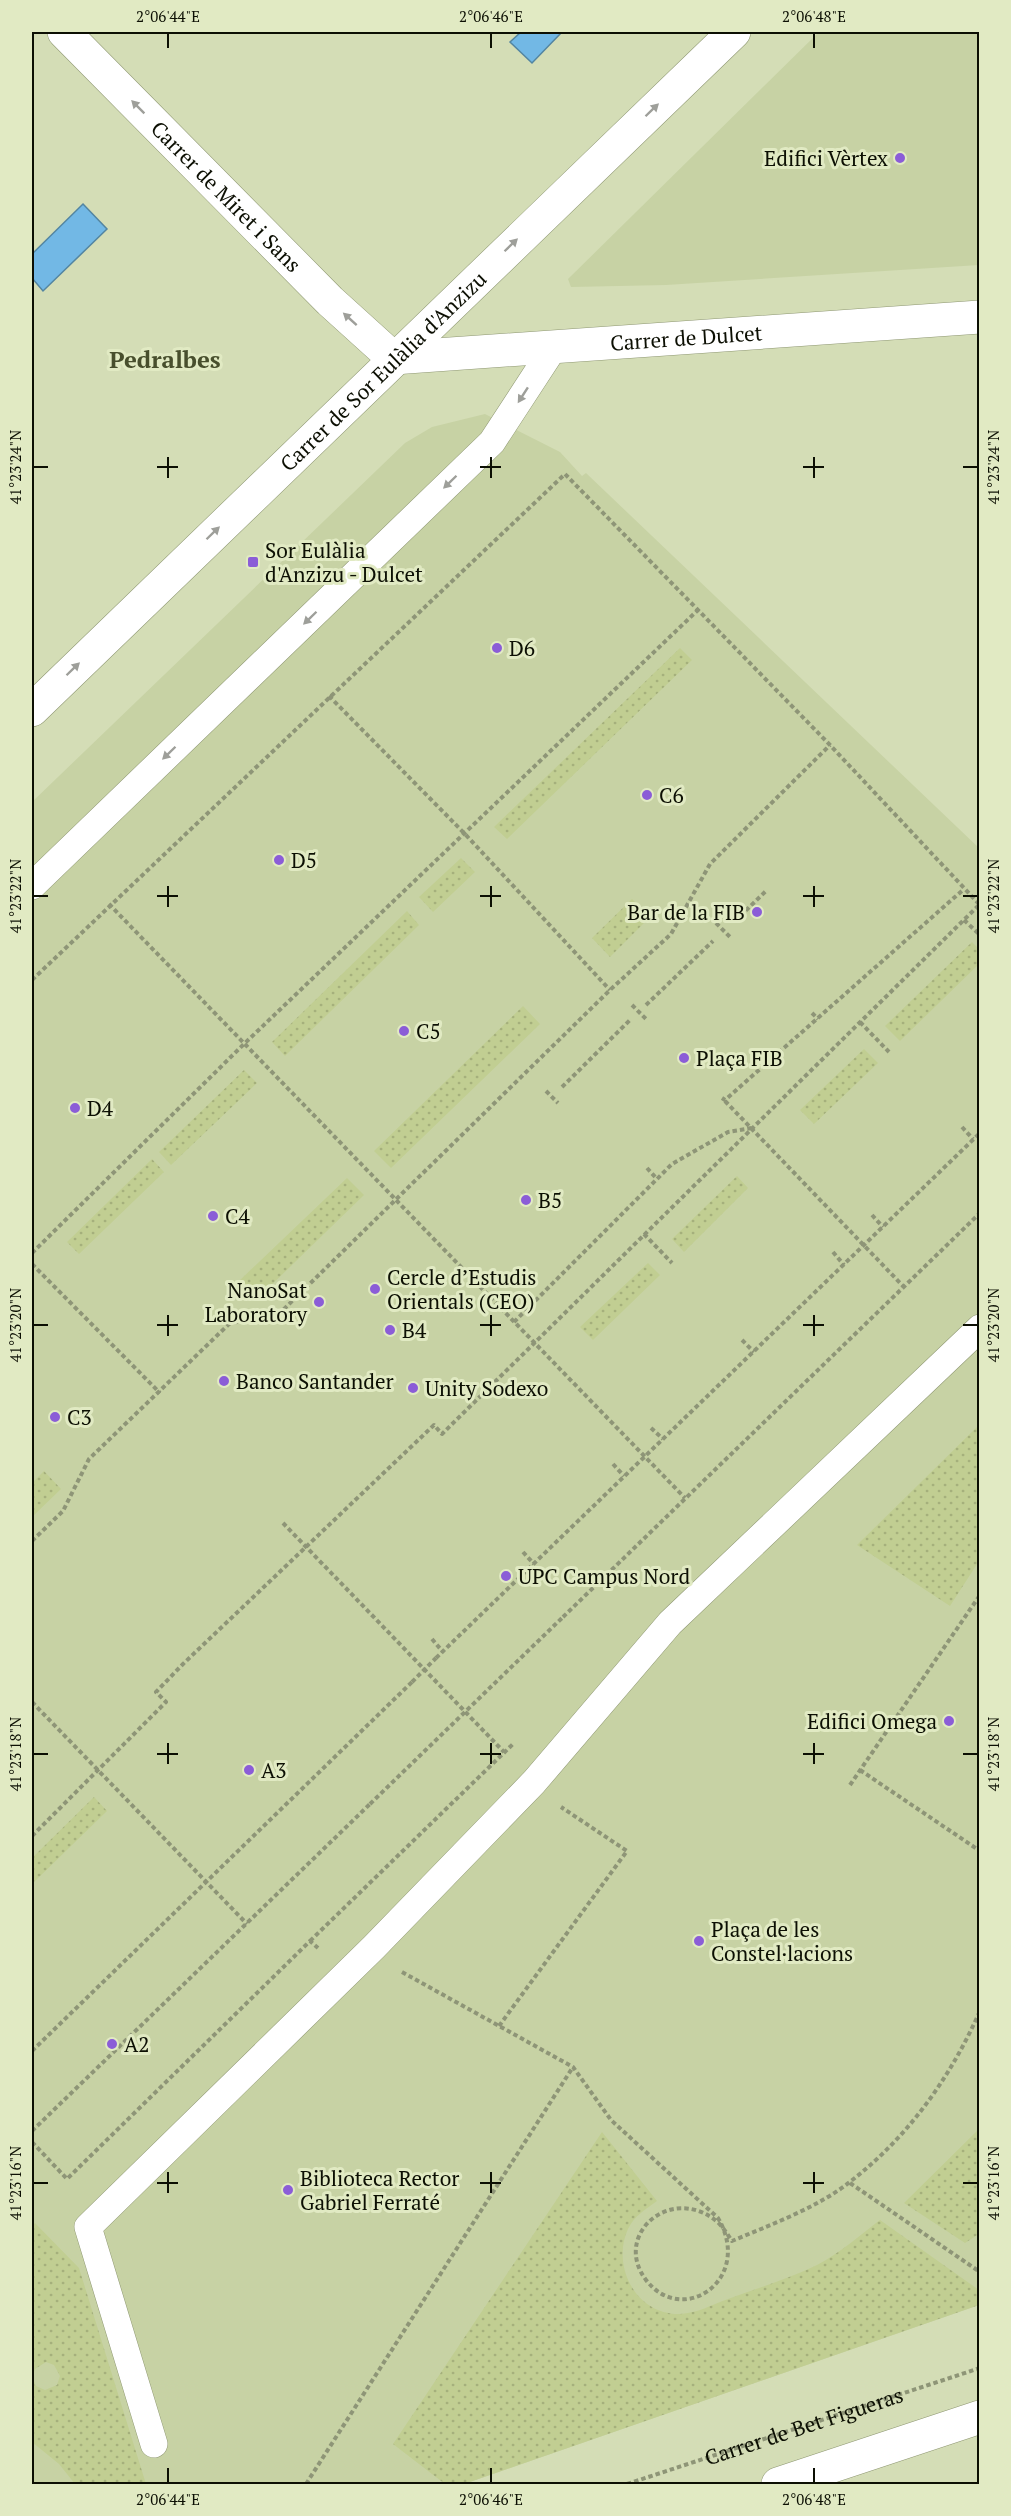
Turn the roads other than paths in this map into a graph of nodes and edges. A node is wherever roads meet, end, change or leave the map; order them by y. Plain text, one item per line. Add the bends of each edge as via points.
1 (64, 32) edge
2 (734, 32) edge
3 (980, 317) edge
4 (554, 347) junction
5 (393, 358) junction
6 (32, 710) edge
7 (32, 886) edge
8 (980, 1328) edge
9 (980, 2417) edge
10 (154, 2444) dead end
11 (778, 2484) edge

5 -> 1 street, Carrer de Miret i Sans via 330,302
5 -> 2 street, Carrer de Sor Eulàlia d'Anzizu
3 - 4 street, Carrer de Dulcet
4 - 5 street, Carrer de Dulcet
4 -> 7 lane via 492,442
6 -> 5 street, Carrer de Sor Eulàlia d'Anzizu
8 - 10 lane via 670,1623 526,1790 374,1947 87,2227
9 - 11 street

